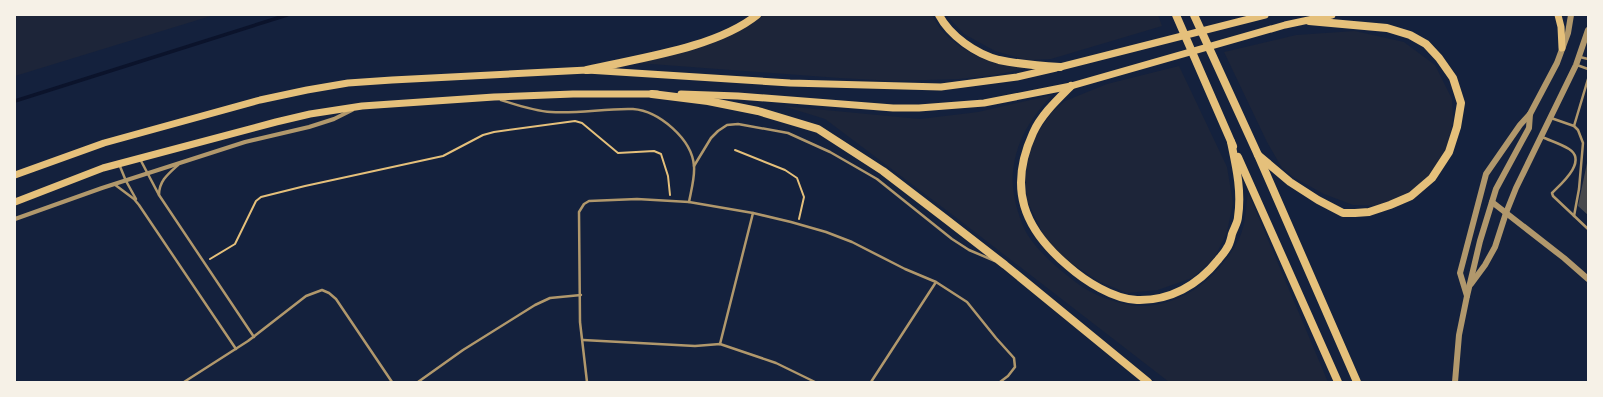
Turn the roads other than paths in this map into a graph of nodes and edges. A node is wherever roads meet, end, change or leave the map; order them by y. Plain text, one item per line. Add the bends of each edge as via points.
1 (757, 15) edge
2 (939, 15) edge
3 (1176, 15) edge
4 (1194, 15) edge
5 (1265, 15) edge
6 (1332, 15) edge
7 (1558, 15) edge
8 (1571, 15) edge
9 (1309, 21) junction
10 (1588, 30) edge
11 (1562, 48) junction
12 (1579, 57) junction
13 (1588, 59) edge
14 (1576, 65) junction
15 (1060, 67) junction
16 (1588, 69) edge
17 (587, 70) junction
18 (1588, 79) edge
19 (1071, 86) junction
20 (652, 94) junction
21 (494, 97) junction
22 (362, 106) junction
23 (1530, 114) junction
24 (1551, 118) junction
25 (1574, 126) junction
26 (1542, 137) junction
27 (1231, 142) junction
28 (1258, 155) junction
29 (140, 158) junction
30 (119, 164) junction
31 (179, 164) junction
32 (694, 166) junction
33 (147, 174) junction
34 (15, 176) edge
35 (126, 181) junction
36 (114, 184) junction
37 (159, 195) junction
38 (15, 202) edge
39 (689, 202) junction
40 (1492, 202) junction
41 (139, 205) junction
42 (753, 213) junction
43 (1506, 213) junction
44 (1574, 216) junction
45 (15, 219) edge
46 (1588, 228) edge
47 (1004, 265) junction
48 (1588, 279) edge
49 (936, 282) junction
50 (1469, 287) junction
51 (580, 295) junction
52 (1466, 296) junction
53 (254, 337) junction
54 (583, 340) junction
55 (720, 344) junction
56 (236, 349) junction
57 (184, 382) edge
58 (392, 382) edge
59 (418, 382) edge
60 (587, 382) edge
61 (815, 382) edge
62 (871, 382) edge
63 (1000, 382) edge
64 (1148, 382) edge
65 (1338, 382) edge
66 (1357, 382) edge
67 (1455, 382) edge

1 - 17 highway via 744,25 696,45
2 - 15 highway via 958,38 978,51 998,59
3 - 27 highway
4 - 28 highway
5 - 15 main road
6 - 9 main road
7 - 11 main road
8 - 11 street
9 - 19 main road
9 - 28 highway via 1386,28 1410,35 1426,44 1453,78 1461,103 1449,152 1432,178 1411,196 1368,212 1355,213 1342,212 1318,200 1290,182
10 - 12 street
11 - 23 street via 1557,63
12 - 13 lane
12 - 14 street
14 - 16 lane
14 - 24 street
15 - 17 main road via 1017,77 941,87 790,83
17 - 34 main road via 348,83 307,90 260,100 104,143
18 - 25 lane
19 - 20 main road via 984,103 919,108 738,96
19 - 27 highway via 1052,105 1034,132 1022,165 1021,192 1028,218 1053,254 1078,275 1108,293 1137,300 1164,297 1188,288 1207,273 1227,248 1238,217 1239,178
20 - 21 main road
20 - 47 highway via 758,111 818,129 883,171
21 - 22 main road
21 - 32 lane via 532,109 552,112 635,109 671,126 690,150
22 - 29 main road via 310,114
22 - 31 street via 309,127 245,142
23 - 40 street via 1529,128 1502,176
23 - 52 street via 1520,124 1486,174 1460,273
24 - 25 lane
24 - 26 street
25 - 44 lane via 1583,143
26 - 43 street
26 - 44 lane via 1570,150 1573,154 1573,170 1552,193 1557,202
27 - 65 highway
28 - 66 highway
29 - 30 main road
29 - 33 lane
30 - 35 lane
30 - 38 main road via 102,168
31 - 33 street
31 - 37 lane via 161,182
32 - 39 lane
32 - 47 lane via 711,138 727,125 738,124 788,133 853,165 877,180 958,243
33 - 35 street
33 - 37 lane
35 - 36 street
35 - 41 lane
36 - 41 lane
36 - 45 street
37 - 53 lane
39 - 42 lane
39 - 51 lane via 636,199 589,201 584,204 579,212
40 - 43 street
40 - 50 street
41 - 56 lane
42 - 49 lane via 826,232
42 - 55 lane
43 - 48 street
43 - 50 street via 1495,247
44 - 46 lane
47 - 64 highway
49 - 62 lane
49 - 63 lane via 967,302 1014,358 1016,367
50 - 52 street
51 - 54 lane
51 - 59 lane via 550,298 535,305
52 - 67 street
53 - 56 lane
53 - 58 lane via 306,296 326,291 336,299
54 - 55 lane via 695,346
54 - 60 lane
55 - 61 lane via 776,363
56 - 57 lane

